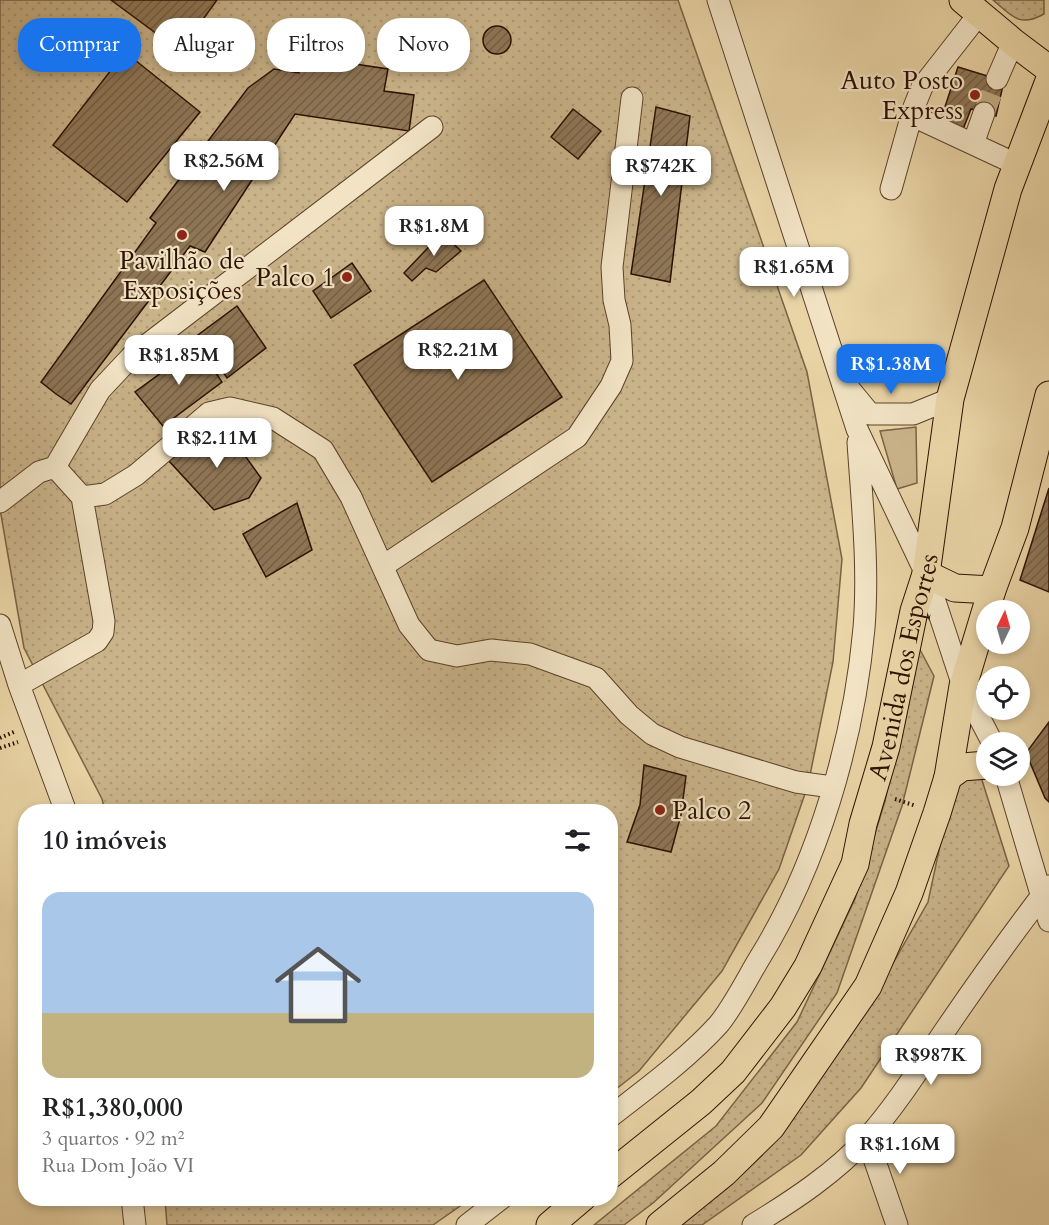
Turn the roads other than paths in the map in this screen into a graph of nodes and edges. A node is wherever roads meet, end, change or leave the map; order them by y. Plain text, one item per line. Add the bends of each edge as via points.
1 (718, 0) edge
2 (971, 7) edge
3 (1013, 42) junction
4 (1049, 69) edge
5 (997, 79) tunnel mouth
6 (1049, 81) edge
7 (632, 98) dead end
8 (984, 113) tunnel mouth
9 (913, 116) junction
10 (432, 127) dead end
11 (973, 144) junction
12 (1018, 165) junction
13 (891, 189) dead end
14 (837, 374) junction
15 (1049, 395) edge
16 (950, 399) junction
17 (857, 429) junction
18 (55, 467) junction
19 (82, 497) junction
20 (0, 502) edge
21 (383, 566) junction
22 (926, 574) junction
23 (992, 590) junction
24 (0, 625) edge
25 (19, 685) junction
26 (963, 686) junction
27 (987, 732) edge
28 (976, 766) edge
29 (948, 777) junction
30 (1009, 786) edge
31 (832, 787) junction
32 (63, 804) edge
33 (1045, 892) edge
34 (1049, 921) edge
35 (618, 1111) edge
36 (867, 1138) junction
37 (618, 1168) edge
38 (133, 1206) edge
39 (491, 1206) edge
40 (573, 1206) edge
41 (135, 1225) edge
42 (466, 1225) edge
43 (550, 1225) edge
44 (660, 1225) edge
45 (753, 1225) edge
46 (897, 1225) edge

1 - 14 street
2 - 3 main road
2 - 9 street via 922,87
3 - 4 main road
3 - 5 street
6 - 12 main road, Avenida dos Esportes
7 - 21 street via 612,267 622,361 611,386 577,436
8 - 11 street
9 - 11 street
9 - 13 street
10 - 18 street via 131,357 100,390
11 - 12 street
12 - 16 main road, Avenida dos Esportes
14 - 16 street via 870,414 913,414
14 - 17 street
15 - 23 main road via 1015,528
16 - 22 main road, Avenida dos Esportes
17 - 22 street
17 - 31 street via 865,550 864,627 857,684
18 - 19 street
18 - 20 street via 39,472
19 - 21 street via 105,495 209,413 230,408 273,418 323,450 351,497
19 - 25 street via 103,632 97,641
21 - 31 street via 409,625 429,650 457,656 491,650 530,654 596,678 652,735 796,782
22 - 23 main road via 955,588
22 - 26 street
22 - 37 main road, Avenida dos Esportes via 855,864 808,966 783,1007 733,1072
23 - 26 main road
24 - 25 street
25 - 32 street
26 - 27 street
26 - 29 main road
28 - 29 main road via 962,768
29 - 44 main road via 909,893 868,986 771,1127 724,1173
30 - 33 street
31 - 35 street via 806,869 772,937 719,1023 677,1064
33 - 34 street
33 - 36 street via 891,1110
36 - 45 street via 801,1195
36 - 46 street
38 - 41 street
39 - 42 street
40 - 43 main road

